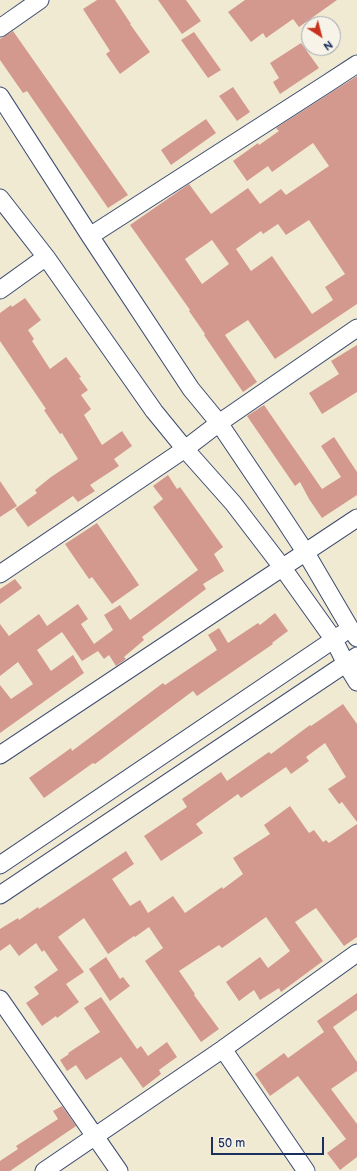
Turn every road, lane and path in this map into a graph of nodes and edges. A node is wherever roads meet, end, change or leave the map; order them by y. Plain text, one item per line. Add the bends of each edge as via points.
1 (40, 0) edge
2 (0, 28) edge
3 (357, 64) edge
4 (0, 96) edge
5 (0, 198) edge
6 (90, 236) junction
7 (46, 257) junction
8 (0, 290) edge
9 (357, 328) edge
10 (219, 423) junction
11 (185, 449) junction
12 (357, 518) edge
13 (306, 553) junction
14 (282, 567) junction
15 (0, 574) edge
16 (355, 630) edge
17 (334, 640) junction
18 (351, 660) edge
19 (357, 682) edge
20 (0, 755) edge
21 (0, 865) edge
22 (0, 896) edge
23 (357, 953) edge
24 (0, 998) edge
25 (222, 1049) junction
26 (95, 1136) junction
27 (44, 1171) edge
28 (119, 1171) edge
29 (306, 1171) edge

1 - 2 street
3 - 6 street
4 - 6 street
5 - 7 street
6 - 10 street via 191,389
7 - 8 street
7 - 11 street via 154,411
9 - 10 street
10 - 11 street
10 - 13 street
11 - 14 street via 233,503
11 - 15 street
12 - 13 street
13 - 14 street
13 - 16 street
14 - 17 street
14 - 20 street
16 - 17 street
17 - 18 street
17 - 21 street
18 - 19 street
18 - 22 street
23 - 25 street
24 - 26 street
25 - 26 street
25 - 29 street
26 - 27 street
26 - 28 street

